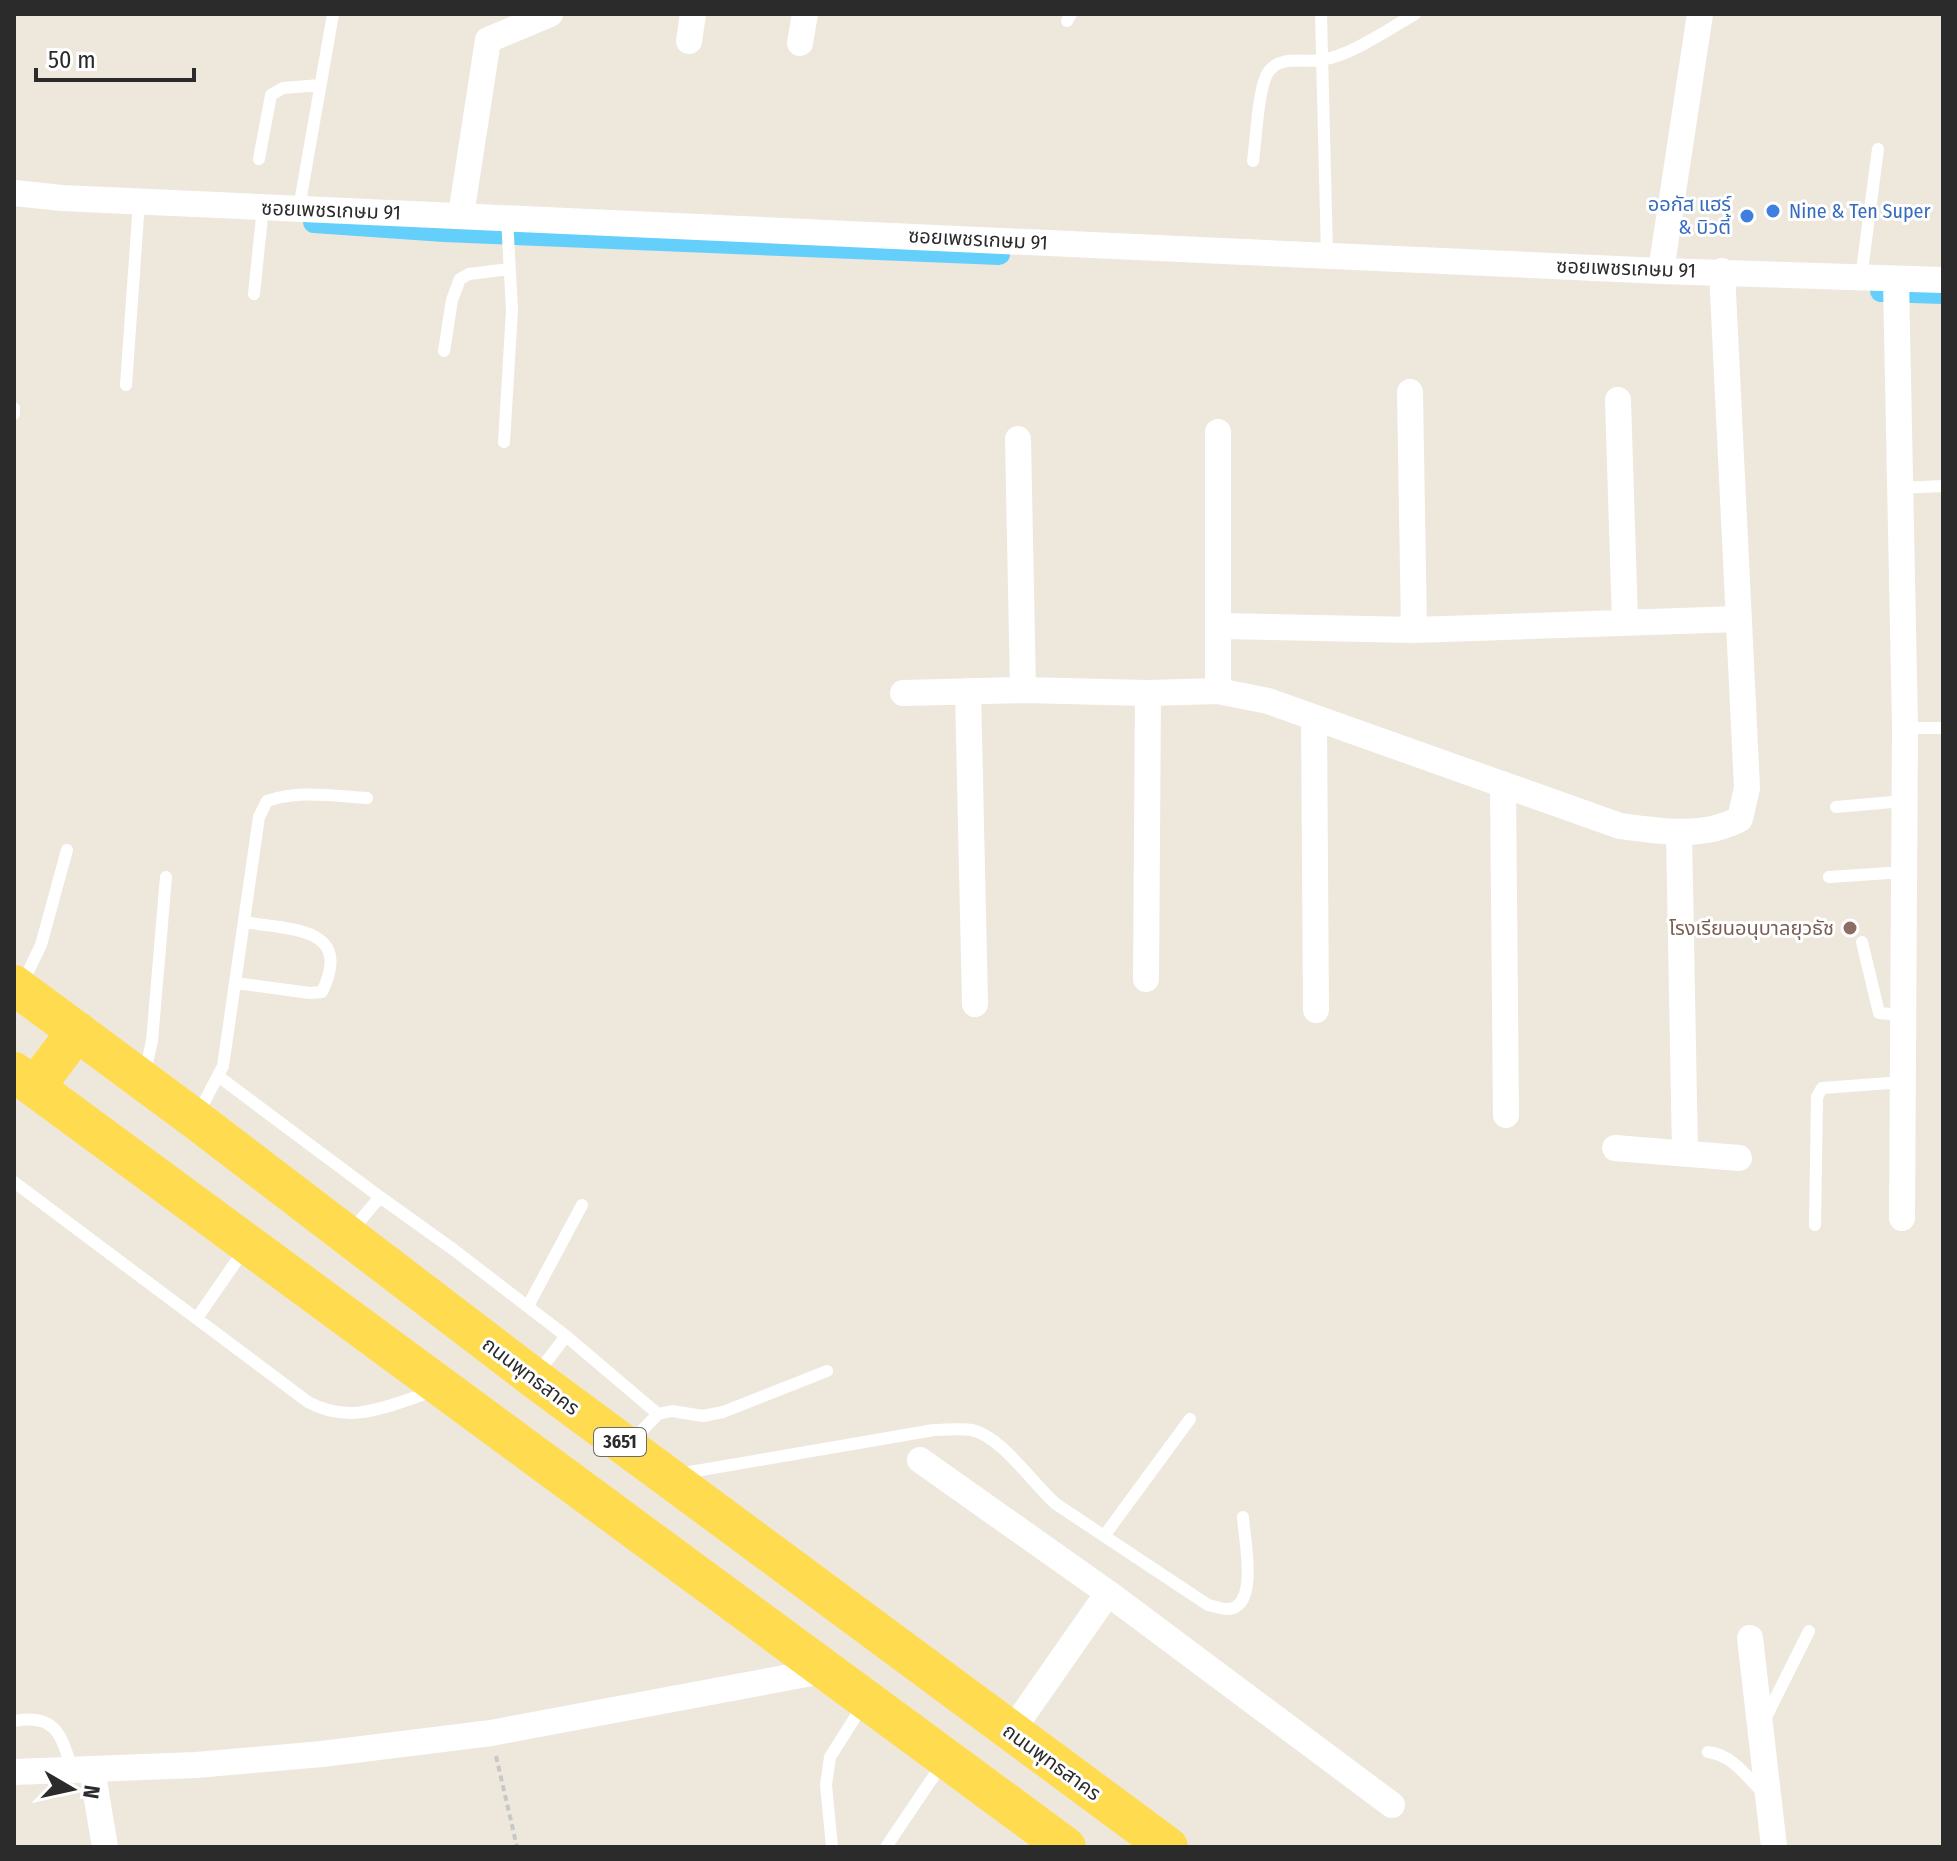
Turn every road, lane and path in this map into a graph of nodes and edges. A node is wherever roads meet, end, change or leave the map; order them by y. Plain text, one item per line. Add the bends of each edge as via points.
1 (333, 14) edge
2 (550, 14) edge
3 (693, 14) edge
4 (805, 14) edge
5 (1321, 14) edge
6 (1415, 14) edge
7 (1700, 14) edge
8 (689, 41) dead end
9 (800, 43) dead end
10 (1323, 60) junction
11 (320, 85) junction
12 (1878, 149) dead end
13 (259, 159) dead end
14 (1253, 161) dead end
15 (14, 193) edge
16 (299, 208) junction
17 (138, 210) junction
18 (461, 215) junction
19 (262, 217) junction
20 (507, 228) junction
21 (1327, 255) junction
22 (509, 264) junction
23 (1661, 271) junction
24 (1861, 278) junction
25 (1896, 280) junction
26 (1943, 280) edge
27 (1722, 293) junction
28 (254, 294) dead end
29 (444, 351) dead end
30 (126, 385) dead end
31 (1410, 392) dead end
32 (1618, 400) dead end
33 (1218, 432) dead end
34 (1018, 439) dead end
35 (504, 442) dead end
36 (1943, 486) edge
37 (1900, 488) junction
38 (1738, 619) junction
39 (1625, 621) junction
40 (1218, 626) junction
41 (1414, 630) junction
42 (1023, 690) junction
43 (968, 691) junction
44 (1218, 691) junction
45 (903, 693) dead end
46 (1148, 693) junction
47 (1314, 719) junction
48 (1905, 728) junction
49 (1943, 728) edge
50 (1503, 786) junction
51 (367, 798) dead end
52 (1904, 801) junction
53 (1836, 807) dead end
54 (1679, 833) junction
55 (67, 850) dead end
56 (1904, 872) junction
57 (166, 877) dead end
58 (1829, 877) dead end
59 (245, 922) junction
60 (1862, 942) dead end
61 (1146, 979) dead end
62 (236, 983) junction
63 (16, 987) edge
64 (975, 1004) dead end
65 (1316, 1010) dead end
66 (1904, 1015) junction
67 (77, 1031) junction
68 (218, 1076) junction
69 (25, 1080) edge
70 (143, 1080) junction
71 (1903, 1082) junction
72 (1506, 1115) dead end
73 (195, 1119) junction
74 (1615, 1148) dead end
75 (1685, 1153) junction
76 (1739, 1158) dead end
77 (14, 1182) edge
78 (380, 1197) junction
79 (582, 1205) dead end
80 (1902, 1218) dead end
81 (1815, 1225) dead end
82 (348, 1236) junction
83 (248, 1244) junction
84 (528, 1306) junction
85 (197, 1318) junction
86 (566, 1336) junction
87 (827, 1371) dead end
88 (534, 1378) junction
89 (444, 1388) junction
90 (658, 1414) junction
91 (1190, 1419) dead end
92 (626, 1447) junction
93 (920, 1460) dead end
94 (667, 1476) junction
95 (1243, 1517) dead end
96 (1104, 1536) junction
97 (1108, 1593) junction
98 (1809, 1631) dead end
99 (1750, 1638) dead end
100 (828, 1670) junction
101 (867, 1699) junction
102 (14, 1721) edge
103 (1760, 1728) junction
104 (1011, 1732) junction
105 (491, 1733) junction
106 (1708, 1752) dead end
107 (946, 1758) junction
108 (82, 1770) junction
109 (14, 1772) edge
110 (1768, 1799) junction
111 (1392, 1805) dead end
112 (105, 1847) edge
113 (517, 1847) edge
114 (832, 1847) edge
115 (886, 1847) edge
116 (1066, 1847) edge
117 (1168, 1847) edge
118 (1774, 1847) edge

1 - 11 lane
2 - 18 street via 488,40
3 - 8 street
4 - 9 street
5 - 10 lane
6 - 10 lane via 1368,42
7 - 23 street
10 - 14 lane via 1284,61 1271,67 1264,79
10 - 21 lane
11 - 13 lane via 283,88 271,95
11 - 16 lane
12 - 24 lane
15 - 17 street, ซอยเพชรเกษม 91
16 - 18 street, ซอยเพชรเกษม 91
16 - 19 street, ซอยเพชรเกษม 91
17 - 19 street, ซอยเพชรเกษม 91
17 - 30 lane
18 - 20 street, ซอยเพชรเกษม 91
19 - 28 lane
20 - 21 street, ซอยเพชรเกษม 91
20 - 22 lane
21 - 23 street, ซอยเพชรเกษม 91
22 - 29 lane via 460,279
22 - 35 lane via 512,311
23 - 27 street, ซอยเพชรเกษม 91
24 - 25 street, ซอยเพชรเกษม 91
24 - 27 street, ซอยเพชรเกษม 91
25 - 26 street, ซอยเพชรเกษม 91
25 - 37 street
27 - 38 street
31 - 41 street
32 - 39 street
33 - 40 street
34 - 42 street
36 - 37 lane
37 - 48 street
38 - 39 street
38 - 54 street via 1747,788 1740,819 1722,828
39 - 41 street
40 - 41 street
40 - 44 street
42 - 43 street
42 - 46 street
43 - 45 street
43 - 64 street
44 - 46 street
44 - 47 street via 1268,701
46 - 61 street
47 - 50 street
47 - 65 street
48 - 49 lane
48 - 52 street
50 - 54 street via 1620,826
50 - 72 street
51 - 59 lane via 308,794 267,801 259,817
52 - 53 lane
52 - 56 street
54 - 75 street
55 - 63 lane via 41,945
56 - 58 lane
56 - 66 street
57 - 70 lane via 152,1041
59 - 62 lane
59 - 62 lane via 323,940 330,950 328,980 322,992 310,993
60 - 66 lane via 1879,1013
62 - 68 lane
63 - 67 main road, ถนนพุทธสาคร / 3651
66 - 71 street
67 - 69 main road
67 - 70 main road, ถนนพุทธสาคร / 3651
68 - 73 lane
68 - 78 lane
69 - 83 main road
70 - 73 main road, ถนนพุทธสาคร / 3651
71 - 80 street
71 - 81 lane via 1822,1088 1817,1097
73 - 82 main road, ถนนพุทธสาคร / 3651
74 - 75 street
75 - 76 street
77 - 85 lane
78 - 82 lane
78 - 84 lane
79 - 84 lane
82 - 88 main road, ถนนพุทธสาคร / 3651
83 - 85 lane
83 - 89 main road
84 - 86 lane
85 - 89 lane via 326,1411 364,1413
86 - 88 lane
86 - 90 lane
87 - 90 lane via 723,1412
88 - 92 main road, ถนนพุทธสาคร / 3651
89 - 100 main road
90 - 92 lane
91 - 96 lane
92 - 94 main road, ถนนพุทธสาคร / 3651
93 - 97 street
94 - 96 lane via 934,1430 973,1430 995,1441 1039,1489
94 - 104 main road, ถนนพุทธสาคร / 3651
95 - 96 lane via 1248,1587 1244,1601 1226,1609 1208,1605
97 - 104 street
97 - 111 street
98 - 103 lane
99 - 103 street
100 - 101 main road
100 - 105 street
101 - 107 main road
101 - 114 lane via 830,1757 826,1785
102 - 108 lane via 43,1720 59,1731
103 - 110 street
104 - 117 main road, ถนนพุทธสาคร / 3651
105 - 108 street via 322,1754
105 - 113 path
106 - 110 lane via 1729,1759
107 - 115 lane
107 - 116 main road
108 - 109 street
108 - 112 street
110 - 118 street

